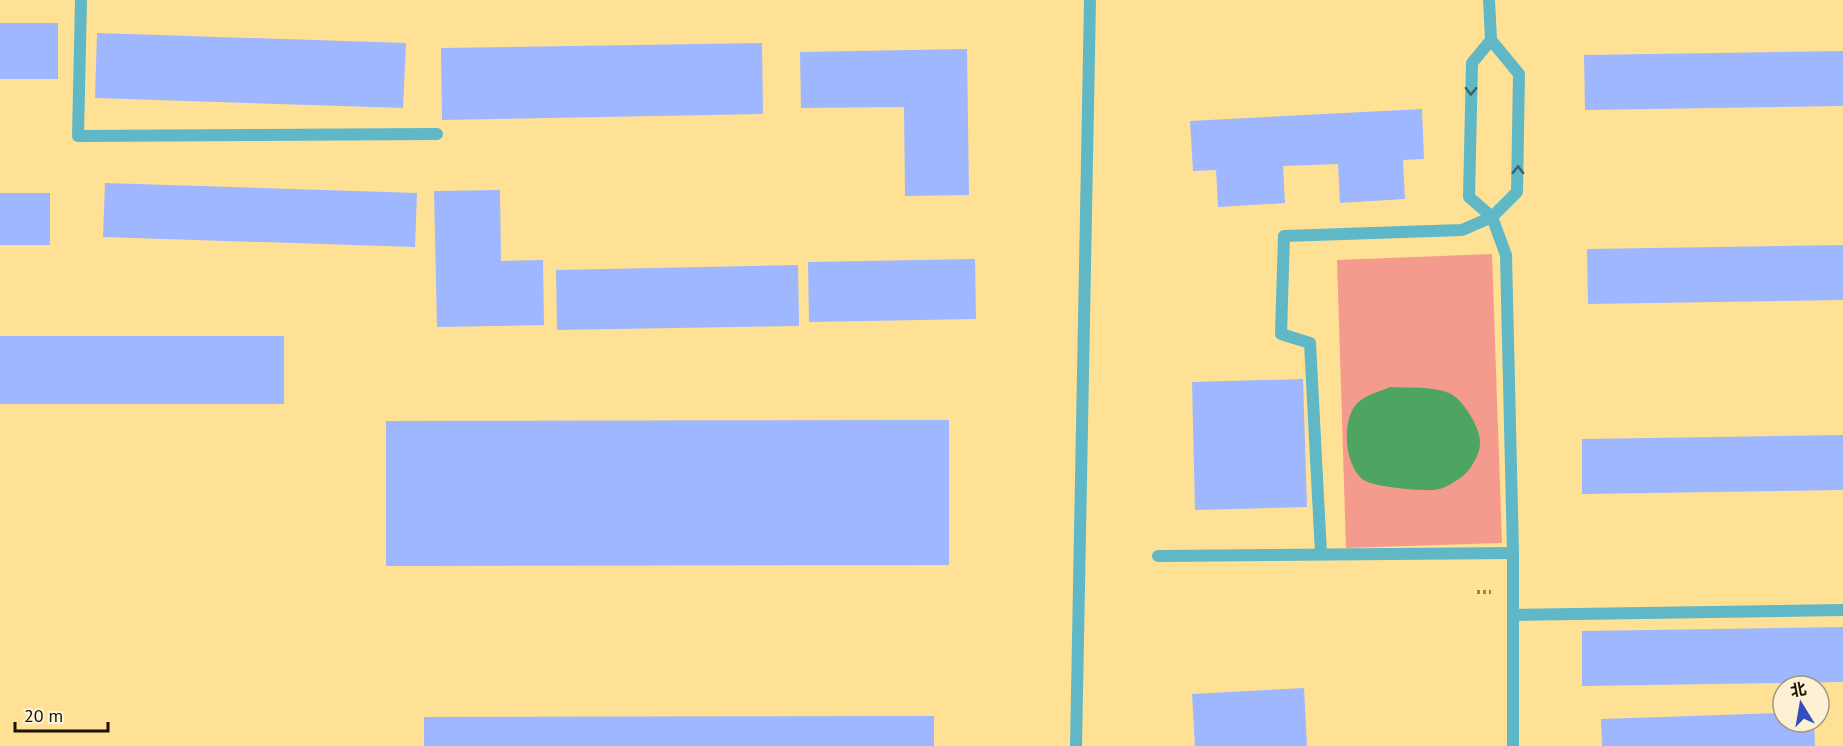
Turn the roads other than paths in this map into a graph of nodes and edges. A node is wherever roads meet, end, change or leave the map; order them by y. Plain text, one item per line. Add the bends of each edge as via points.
1 (81, 0) edge
2 (1090, 0) edge
3 (1489, 0) edge
4 (1491, 40) junction
5 (437, 134) dead end
6 (1492, 217) junction
7 (1513, 553) junction
8 (1321, 554) junction
9 (1158, 556) dead end
10 (1843, 610) edge
11 (1514, 615) junction
12 (1076, 746) edge
13 (1513, 746) edge

1 - 5 lane via 78,136
2 - 12 lane
3 - 4 lane
4 -> 6 lane via 1472,63 1468,197
6 -> 4 lane via 1517,192 1519,74
6 - 7 lane via 1506,255
6 - 8 lane via 1462,230 1284,236 1281,334 1310,343
7 - 8 lane
7 - 11 lane
8 - 9 lane
10 - 11 lane
11 - 13 lane

